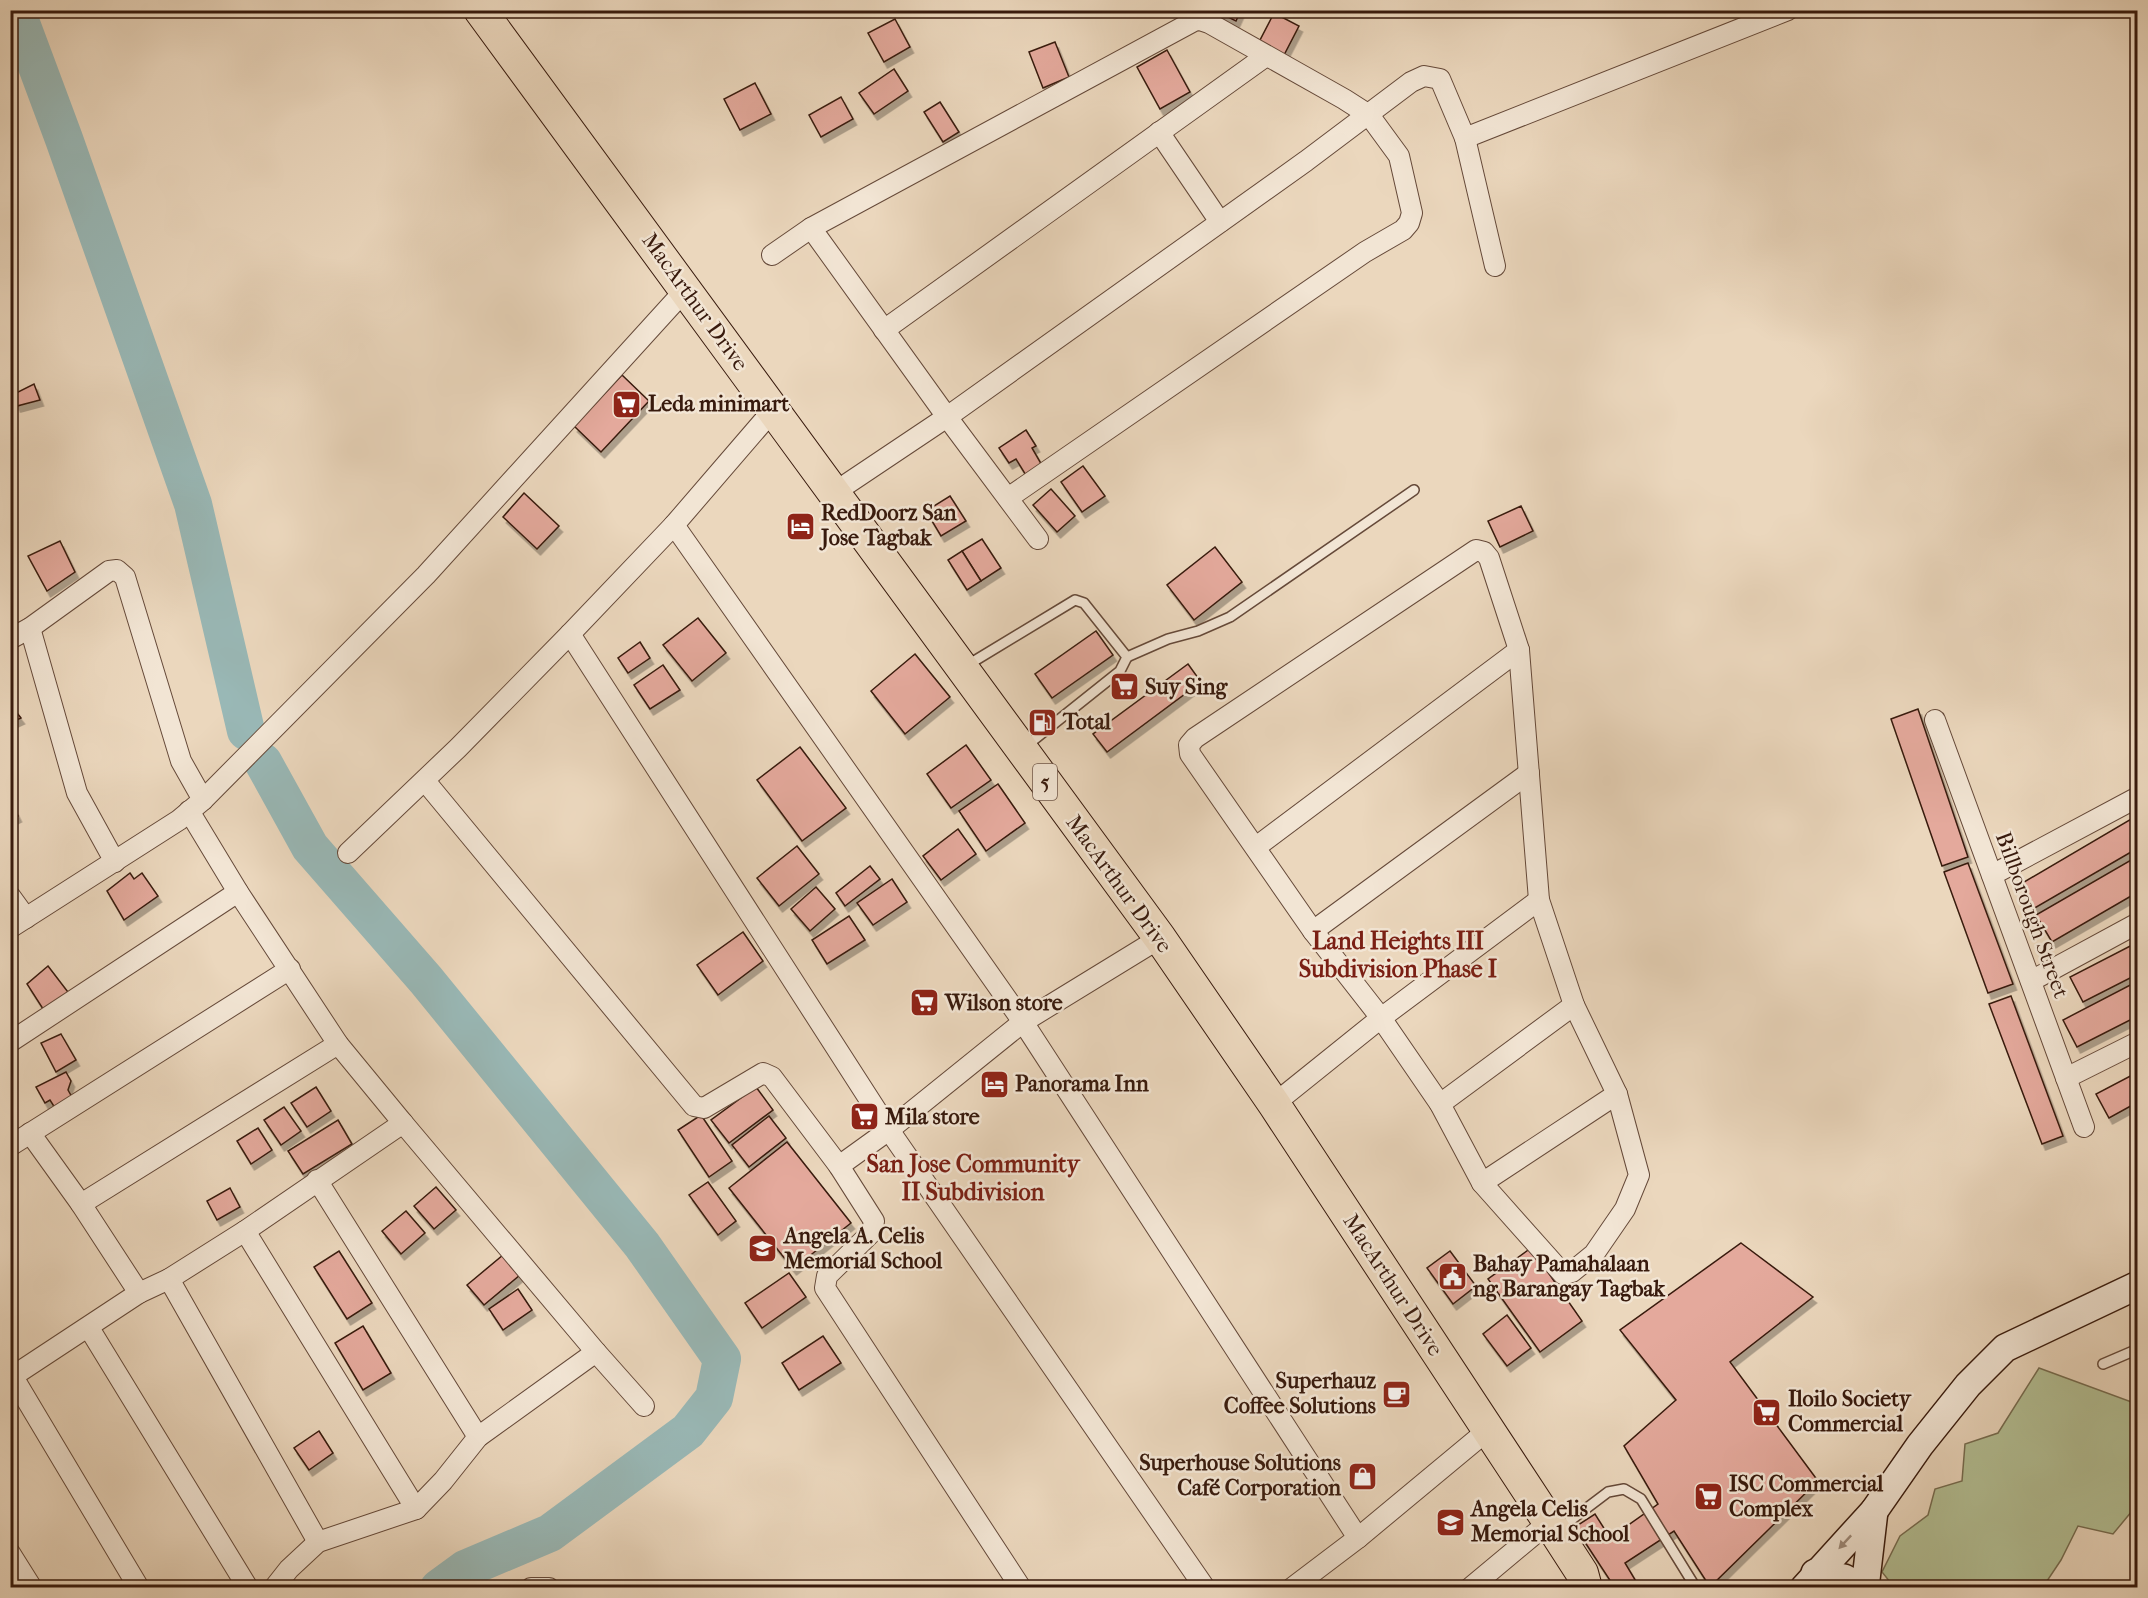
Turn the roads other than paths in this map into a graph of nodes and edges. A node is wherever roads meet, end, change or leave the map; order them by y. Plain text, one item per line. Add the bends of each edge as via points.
1 (480, 10) edge
2 (1788, 10) edge
3 (1266, 56) junction
4 (1369, 115) junction
5 (1159, 132) junction
6 (1465, 138) junction
7 (1220, 222) junction
8 (811, 228) junction
9 (772, 255) dead end
10 (1495, 266) dead end
11 (686, 289) junction
12 (884, 330) junction
13 (773, 410) junction
14 (947, 417) junction
15 (1414, 490) dead end
16 (835, 492) junction
17 (1008, 498) junction
18 (674, 525) junction
19 (1038, 539) dead end
20 (30, 628) junction
21 (570, 634) junction
22 (10, 639) edge
23 (1519, 650) junction
24 (1127, 657) junction
25 (962, 668) junction
26 (1935, 720) dead end
27 (1022, 750) junction
28 (1529, 773) junction
29 (425, 781) junction
30 (2138, 797) edge
31 (196, 806) junction
32 (1256, 847) junction
33 (348, 853) dead end
34 (115, 862) junction
35 (1992, 875) junction
36 (238, 891) junction
37 (10, 896) edge
38 (1539, 900) junction
39 (18, 923) edge
40 (2138, 923) edge
41 (1313, 931) junction
42 (1161, 938) junction
43 (290, 969) junction
44 (2031, 981) junction
45 (1574, 1005) junction
46 (1381, 1018) junction
47 (1023, 1022) junction
48 (10, 1042) edge
49 (2138, 1042) edge
50 (338, 1044) junction
51 (2066, 1078) junction
52 (1617, 1094) junction
53 (1274, 1104) junction
54 (1440, 1104) junction
55 (403, 1123) junction
56 (2084, 1127) dead end
57 (889, 1130) junction
58 (30, 1133) junction
59 (10, 1146) edge
60 (839, 1166) junction
61 (317, 1180) junction
62 (1482, 1183) junction
63 (81, 1204) junction
64 (245, 1231) junction
65 (169, 1279) junction
66 (2138, 1285) edge
67 (139, 1293) junction
68 (89, 1328) junction
69 (2138, 1349) edge
70 (596, 1352) junction
71 (2103, 1364) dead end
72 (12, 1377) edge
73 (644, 1406) dead end
74 (1488, 1430) junction
75 (478, 1437) junction
76 (416, 1509) junction
77 (1874, 1511) junction
78 (1552, 1527) junction
79 (1358, 1538) junction
80 (318, 1542) junction
81 (10, 1553) edge
82 (1809, 1580) edge
83 (1590, 1583) edge
84 (32, 1587) edge
85 (139, 1587) edge
86 (248, 1587) edge
87 (274, 1587) edge
88 (531, 1587) edge
89 (549, 1587) edge
90 (1021, 1587) edge
91 (1205, 1587) edge
92 (1292, 1587) edge
93 (1470, 1587) edge
94 (1696, 1587) edge
95 (1864, 1587) edge

1 - 11 main road, MacArthur Drive / 5
2 - 6 street
3 - 4 street
3 - 5 street
3 - 8 street via 1209,23 1194,21
4 - 6 street via 1411,82 1431,76 1440,79
4 - 7 street
4 - 17 street via 1399,156 1412,213 1403,230 1365,252
5 - 7 street
5 - 12 street
6 - 10 street
7 - 14 street
8 - 9 street
8 - 12 street
11 - 13 main road, MacArthur Drive / 5
11 - 31 street via 426,575
12 - 14 street
13 - 16 main road, MacArthur Drive / 5
13 - 18 street
14 - 16 street
14 - 17 street
15 - 24 lane via 1230,617
16 - 25 main road, MacArthur Drive / 5
17 - 19 street
18 - 21 street
18 - 47 street
20 - 22 street
20 - 31 street via 109,571 117,570 125,577
20 - 34 street via 77,793
21 - 29 street
21 - 57 street
23 - 28 street
23 - 32 street
23 - 32 street via 1489,558 1476,550 1195,738 1190,754
24 - 25 lane via 1084,603 1075,600
24 - 27 lane via 1120,671
25 - 27 main road, MacArthur Drive / 5
26 - 35 street, Billborough Street
27 - 42 main road, MacArthur Drive / 5
28 - 38 street
28 - 41 street
29 - 33 street
29 - 60 street via 694,1106 704,1108 763,1073 769,1075
30 - 35 street
31 - 34 street
31 - 36 street
32 - 41 street
34 - 39 street
35 - 44 street, Billborough Street
36 - 43 street
36 - 48 street
37 - 39 street
38 - 45 street
38 - 46 street
40 - 44 street
41 - 46 street
42 - 47 street
42 - 53 main road, MacArthur Drive / 5
43 - 50 street
43 - 58 street
44 - 51 street, Billborough Street
45 - 52 street
45 - 54 street
46 - 53 street
46 - 54 street
47 - 57 street
47 - 79 street
49 - 51 street
50 - 55 street
50 - 63 street
51 - 56 street, Billborough Street
52 - 62 street
52 - 62 street via 1639,1175 1625,1209 1594,1254 1572,1272 1563,1274
53 - 74 main road, MacArthur Drive / 5
54 - 62 street
55 - 61 street
55 - 70 street
57 - 60 street
57 - 91 street
58 - 59 street
58 - 63 street
60 - 90 street via 874,1227 827,1276 825,1288
61 - 64 street
61 - 75 street
63 - 67 street
64 - 65 street
64 - 76 street
65 - 67 street
65 - 80 street
66 - 77 main road via 2005,1348 1968,1385
67 - 68 street
68 - 72 street
68 - 86 street
69 - 71 lane
70 - 73 street
70 - 75 street
72 - 85 street
74 - 78 main road, MacArthur Drive / 5
74 - 79 street
75 - 76 street
76 - 80 street
77 -> 82 main road
77 - 95 main road
78 - 83 main road, MacArthur Drive / 5
78 - 93 street
78 - 94 lane via 1608,1492 1624,1489 1641,1499
79 - 92 street
80 - 87 street
81 - 84 street
82 - 95 main road via 1844,1578
88 - 89 street

